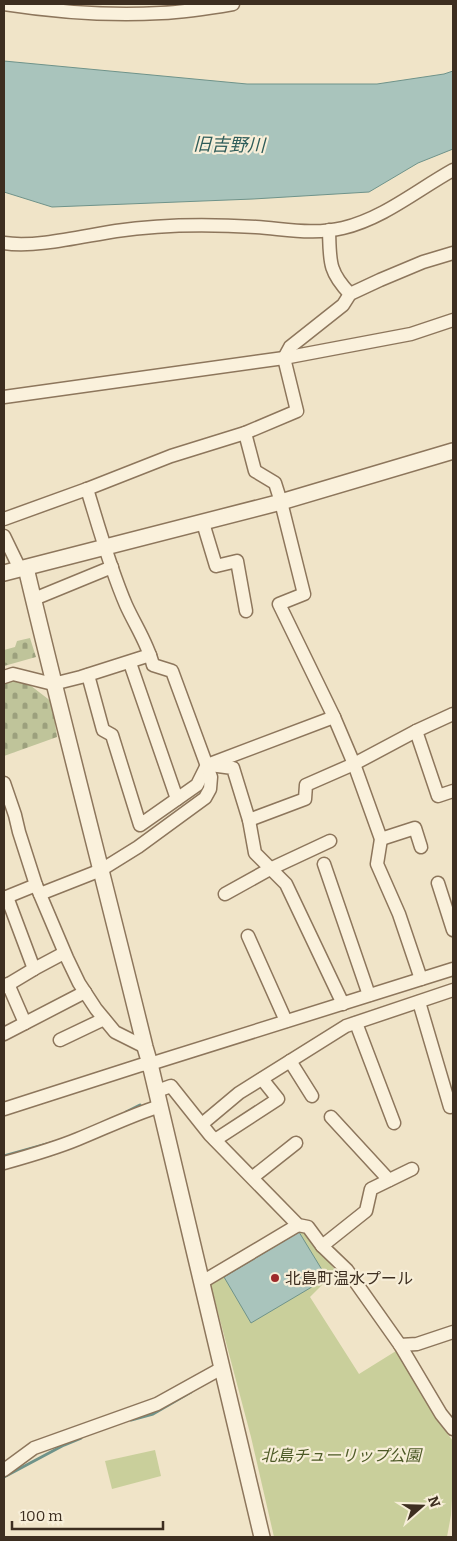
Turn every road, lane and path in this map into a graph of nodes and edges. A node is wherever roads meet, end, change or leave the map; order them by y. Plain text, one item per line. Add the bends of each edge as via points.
1 (4, 4) edge
2 (233, 4) edge
3 (453, 170) edge
4 (329, 230) junction
5 (4, 243) edge
6 (453, 253) edge
7 (350, 294) junction
8 (453, 320) edge
9 (284, 358) junction
10 (4, 397) edge
11 (245, 433) junction
12 (453, 451) edge
13 (87, 489) junction
14 (281, 502) junction
15 (4, 519) edge
16 (203, 523) junction
17 (4, 536) edge
18 (105, 548) junction
19 (112, 567) junction
20 (23, 569) junction
21 (4, 573) edge
22 (34, 599) junction
23 (246, 611) dead end
24 (150, 655) junction
25 (130, 662) junction
26 (88, 675) junction
27 (4, 677) edge
28 (53, 684) junction
29 (453, 714) edge
30 (334, 717) junction
31 (416, 731) junction
32 (354, 764) junction
33 (208, 765) junction
34 (4, 783) edge
35 (453, 791) edge
36 (178, 799) junction
37 (249, 820) junction
38 (381, 839) junction
39 (330, 841) dead end
40 (421, 847) dead end
41 (324, 864) dead end
42 (270, 869) junction
43 (101, 870) junction
44 (438, 883) dead end
45 (38, 890) junction
46 (225, 894) dead end
47 (7, 900) edge
48 (453, 930) edge
49 (248, 936) dead end
50 (64, 953) junction
51 (34, 969) junction
52 (453, 969) edge
53 (421, 980) junction
54 (6, 985) edge
55 (453, 990) edge
56 (85, 992) junction
57 (369, 996) junction
58 (419, 1002) junction
59 (343, 1004) junction
60 (104, 1019) junction
61 (286, 1021) junction
62 (25, 1023) junction
63 (356, 1023) junction
64 (5, 1029) edge
65 (60, 1040) dead end
66 (145, 1047) junction
67 (290, 1061) junction
68 (150, 1064) junction
69 (262, 1079) junction
70 (312, 1096) dead end
71 (158, 1098) junction
72 (450, 1107) dead end
73 (4, 1109) edge
74 (331, 1117) dead end
75 (394, 1123) dead end
76 (202, 1124) junction
77 (215, 1140) junction
78 (296, 1144) dead end
79 (4, 1163) edge
80 (412, 1169) dead end
81 (253, 1178) junction
82 (389, 1180) junction
83 (298, 1225) junction
84 (322, 1246) junction
85 (202, 1282) junction
86 (453, 1332) edge
87 (400, 1345) junction
88 (222, 1368) junction
89 (453, 1429) edge
90 (4, 1470) edge
91 (262, 1537) edge

1 - 2 street via 124,14 163,13
3 - 4 street via 377,216 360,224
4 - 5 street via 300,232 197,224 29,244
4 - 7 street via 331,264 339,282
6 - 7 street
7 - 9 street via 343,305 290,347
8 - 9 street via 411,334
9 - 10 street
9 - 11 street via 297,411
11 - 13 street via 171,456
11 - 14 street via 255,471 275,483
12 - 14 street
13 - 15 street
13 - 18 street
14 - 16 street
14 - 30 street via 304,594 280,604
16 - 18 street
16 - 23 street via 216,566 237,561
17 - 20 street
18 - 19 street
18 - 20 street
19 - 22 street
19 - 24 street
20 - 21 street
20 - 22 street
22 - 28 street
24 - 25 street
24 - 33 street via 153,665 172,671
25 - 26 street
25 - 36 street
26 - 28 street
26 - 36 street via 104,730 112,735 140,825
27 - 28 street via 13,674
28 - 43 street
29 - 31 street
30 - 32 street
30 - 33 street
31 - 32 street
31 - 35 street via 438,796
32 - 37 street via 306,785 305,799
32 - 38 street
33 - 36 street via 197,785
33 - 37 street via 233,768
33 - 43 street via 210,789 205,798
34 - 45 street
37 - 42 street via 255,853
38 - 40 street via 414,828
38 - 53 street via 377,864 399,914
39 - 42 street
41 - 57 street
42 - 46 street
42 - 59 street via 286,884
43 - 45 street
43 - 66 street
44 - 48 street
45 - 47 street
45 - 50 street
47 - 51 street
49 - 61 street
50 - 51 street
50 - 56 street
51 - 54 street
52 - 53 street
53 - 57 street
54 - 62 street
55 - 58 street
56 - 60 street
56 - 62 street
57 - 59 street
58 - 63 street
58 - 72 street
59 - 61 street
60 - 65 street
60 - 66 street via 115,1032
61 - 68 street
62 - 64 street
63 - 67 street
63 - 75 street
66 - 68 street
67 - 69 street
67 - 70 street
68 - 71 street
68 - 73 street
69 - 76 street via 239,1093
69 - 77 street via 278,1099
71 - 76 street via 172,1086
71 - 79 street via 137,1113 77,1140
71 - 85 street
74 - 82 street
76 - 77 street
77 - 81 street
78 - 81 street
80 - 82 street
81 - 83 street
82 - 84 street via 371,1189 366,1211
83 - 84 street via 308,1227
83 - 85 street
84 - 87 street via 347,1270
85 - 88 street
86 - 87 street via 417,1344
87 - 89 street
88 - 90 street via 157,1404 34,1448
88 - 91 street

